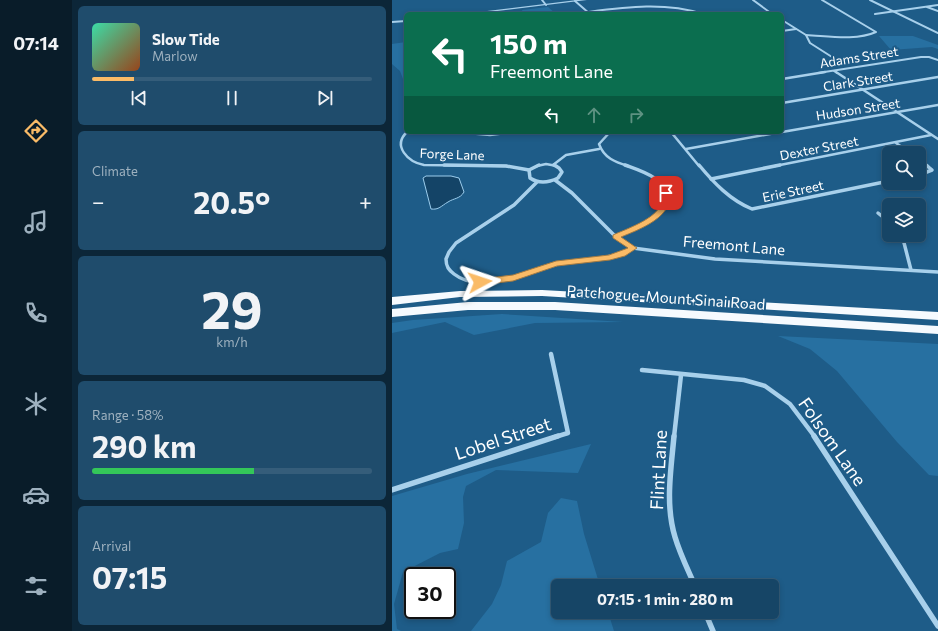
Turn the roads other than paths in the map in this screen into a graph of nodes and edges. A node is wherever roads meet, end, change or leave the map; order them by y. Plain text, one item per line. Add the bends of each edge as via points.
1 (542, 0) edge
2 (585, 0) edge
3 (753, 0) edge
4 (822, 0) edge
5 (870, 0) edge
6 (575, 1) junction
7 (546, 4) junction
8 (938, 5) edge
9 (927, 6) junction
10 (893, 11) junction
11 (938, 11) edge
12 (480, 12) edge
13 (588, 12) edge
14 (597, 12) edge
15 (697, 12) edge
16 (769, 12) edge
17 (875, 14) dead end
18 (404, 21) edge
19 (784, 21) edge
20 (392, 22) edge
21 (796, 29) junction
22 (784, 31) edge
23 (938, 33) edge
24 (806, 36) junction
25 (832, 57) dead end
26 (938, 60) edge
27 (834, 71) junction
28 (938, 78) edge
29 (786, 79) edge
30 (864, 90) junction
31 (784, 103) edge
32 (938, 105) edge
33 (899, 113) junction
34 (784, 132) edge
35 (404, 134) edge
36 (479, 134) edge
37 (498, 134) edge
38 (608, 134) edge
39 (672, 134) edge
40 (771, 134) edge
41 (931, 135) junction
42 (938, 139) edge
43 (896, 143) junction
44 (900, 146) edge
45 (599, 149) junction
46 (686, 149) junction
47 (553, 165) junction
48 (926, 165) edge
49 (529, 170) junction
50 (926, 173) edge
51 (711, 179) junction
52 (555, 180) junction
53 (537, 182) junction
54 (882, 182) edge
55 (878, 213) dead end
56 (882, 216) edge
57 (616, 236) junction
58 (904, 242) edge
59 (633, 248) junction
60 (911, 270) junction
61 (938, 272) edge
62 (392, 301) edge
63 (392, 313) edge
64 (938, 316) edge
65 (938, 330) edge
66 (551, 354) dead end
67 (642, 370) dead end
68 (681, 375) junction
69 (392, 490) edge
70 (692, 579) edge
71 (708, 619) edge
72 (938, 626) edge
73 (713, 631) edge

1 - 7 street
2 - 6 street
3 - 16 street
4 - 24 street via 876,32 872,36 858,37
5 - 10 street
6 - 7 street
6 - 13 street
7 - 12 street
8 - 9 street
9 - 10 street
9 - 11 street
10 - 17 street
10 - 23 street
14 - 15 street via 652,5 684,7
18 - 20 street
19 - 21 street
21 - 22 street
21 - 24 street
24 - 25 street via 810,43
26 - 27 street, Adams Street via 929,56
27 - 29 street, Adams Street
27 - 30 street
28 - 30 street, Clark Street
30 - 31 street, Clark Street
30 - 33 street
32 - 33 street, Hudson Street
33 - 34 street, Hudson Street
33 - 41 street
35 - 49 street, Forge Lane via 400,141 406,159 412,162 424,165 506,166
36 - 37 street, Forge Lane
38 - 45 street via 600,143
39 - 46 street
40 - 46 street, Hudson Street
41 - 42 street
41 - 43 street, Dexter Street
43 - 44 street
43 - 51 street, Dexter Street
45 - 47 street via 566,155
45 - 57 street via 610,158 656,179 666,193 663,208 652,219
46 - 51 street
47 - 49 street via 539,165
47 - 52 street via 562,172
48 - 50 street via 932,170
49 - 53 street via 530,178
51 - 54 street, Erie Street via 739,205 752,209
52 - 53 street
52 - 57 street, Freemont Lane
53 - 59 street via 514,205 456,242 446,261 447,267 458,278 494,282 556,264 610,258
55 - 56 street
57 - 59 street, Freemont Lane
58 - 60 street
59 - 60 street, Freemont Lane via 715,259
60 - 61 street, Freemont Lane
62 - 64 highway, Patchogue-Mount Sinai Road via 466,294 542,292
63 - 65 highway, Patchogue-Mount Sinai Road via 468,306 555,306
66 - 69 street, Lobel Street via 568,433
67 - 68 street, Folsom Lane
68 - 70 street, Flint Lane via 669,485 675,538
68 - 72 street, Folsom Lane via 744,380 765,386 790,404 806,424
71 - 73 street

